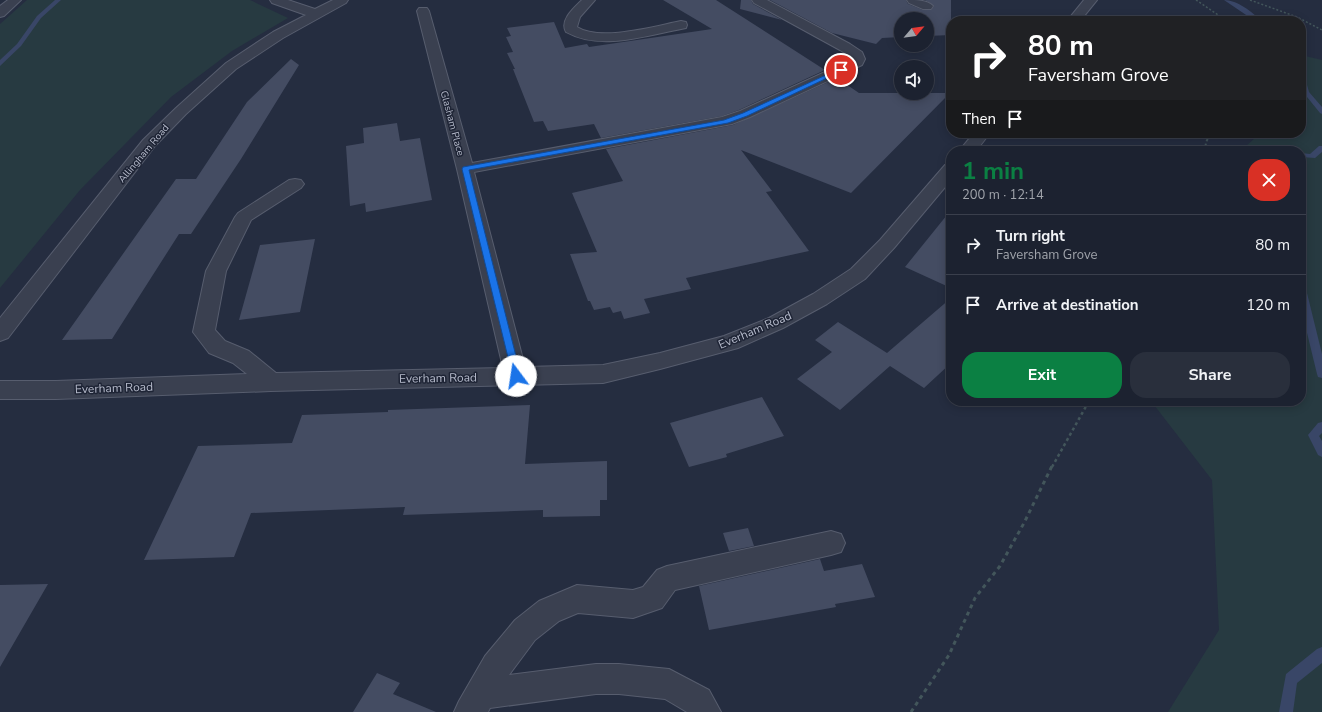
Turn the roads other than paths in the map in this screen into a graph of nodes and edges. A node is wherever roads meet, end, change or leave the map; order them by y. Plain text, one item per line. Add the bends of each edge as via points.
1 (15, 0) edge
2 (276, 0) edge
3 (342, 0) edge
4 (589, 0) edge
5 (758, 0) edge
6 (913, 0) edge
7 (1090, 0) edge
8 (927, 6) dead end
9 (424, 11) dead end
10 (0, 13) edge
11 (316, 14) junction
12 (1077, 16) edge
13 (681, 25) dead end
14 (978, 138) edge
15 (971, 146) edge
16 (465, 169) junction
17 (946, 176) edge
18 (295, 184) dead end
19 (0, 333) edge
20 (516, 376) junction
21 (271, 382) junction
22 (0, 390) edge
23 (831, 543) dead end
24 (475, 703) edge
25 (705, 712) edge

1 - 10 street
2 - 11 street
3 - 11 street, Allingham Road
4 - 13 street via 570,22 571,29 581,35 605,37
5 - 16 street via 845,47 857,55 857,62 726,121
6 - 8 street
7 - 12 street
9 - 16 street, Glasham Place
11 - 19 street, Allingham Road via 230,66 149,143
14 - 15 street
16 - 20 street, Glasham Place
17 - 20 street, Everham Road via 858,274 776,323 730,342 603,374
18 - 21 street via 244,217 216,271 204,332 217,347 240,357
20 - 21 street, Everham Road
21 - 22 street, Everham Road
23 - 24 street via 667,579 652,598 633,604 577,599 548,611 525,630 496,667
24 - 25 street via 596,679 619,679 669,684 698,701

